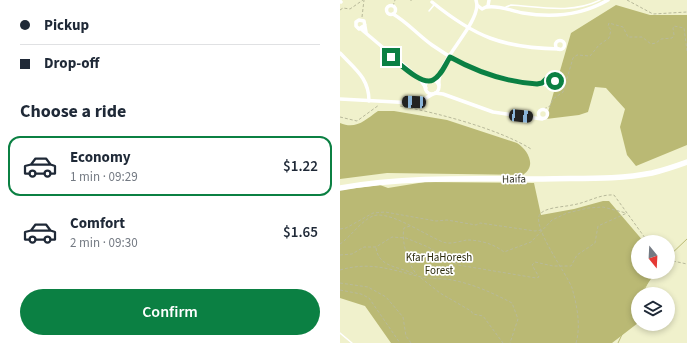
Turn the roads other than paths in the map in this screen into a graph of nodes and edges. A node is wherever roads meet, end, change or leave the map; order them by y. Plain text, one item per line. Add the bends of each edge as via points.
1 (490, 0) edge
2 (600, 0) edge
3 (608, 0) edge
4 (476, 2) edge
5 (433, 3) joint
6 (500, 7) junction
7 (484, 8) junction
8 (505, 8) junction
9 (396, 10) junction
10 (429, 11) dead end
11 (393, 14) junction
12 (474, 16) junction
13 (400, 19) junction
14 (365, 26) junction
15 (467, 28) junction
16 (361, 29) junction
17 (367, 33) junction
18 (555, 46) junction
19 (550, 49) junction
20 (559, 50) junction
21 (340, 53) edge
22 (450, 57) junction
23 (441, 72) junction
24 (418, 78) junction
25 (546, 79) junction
26 (431, 81) junction
27 (537, 84) junction
28 (550, 85) junction
29 (439, 86) junction
30 (426, 89) junction
31 (434, 93) junction
32 (451, 97) junction
33 (340, 99) edge
34 (369, 101) junction
35 (420, 102) junction
36 (539, 113) junction
37 (530, 118) junction
38 (542, 118) junction
39 (687, 162) edge
40 (340, 188) edge
41 (340, 333) edge
42 (352, 343) edge

1 - 6 street
1 - 7 street
2 - 8 lane via 567,9 511,6
3 - 8 street via 586,10 554,16 522,13
4 - 7 street
4 - 12 street
5 - 10 lane
5 - 15 street
6 - 7 street
6 - 8 street
7 - 12 street
9 - 11 street
9 - 11 street via 394,6 386,9 389,14
9 - 13 street
11 - 13 street
12 - 15 street
13 - 22 street
14 - 16 street
14 - 16 street via 364,22 358,20 357,27
14 - 17 street
15 - 19 street via 508,45
15 - 22 street
16 - 17 street
17 - 24 street via 391,57
18 - 19 street
18 - 20 street
18 - 20 street via 557,41 563,42 564,48
19 - 20 street
21 - 34 street via 366,82
22 - 23 street
22 - 27 street via 493,76
23 - 26 street
23 - 29 street
24 - 26 street
24 - 30 street
25 - 27 street
25 - 28 street
25 - 28 street via 549,76 555,78 555,83
26 - 29 street
26 - 30 street
27 - 28 street
29 - 31 street
29 - 32 street
30 - 31 street
30 - 35 street via 426,95
31 - 32 street
31 - 35 street
32 - 37 street via 494,112
33 - 34 street
34 - 35 street
36 - 37 street
36 - 38 street
36 - 38 street via 544,109 547,112 548,115
37 - 38 street
39 - 40 highway, Haifa via 652,173 629,176 410,180
41 - 42 lane

